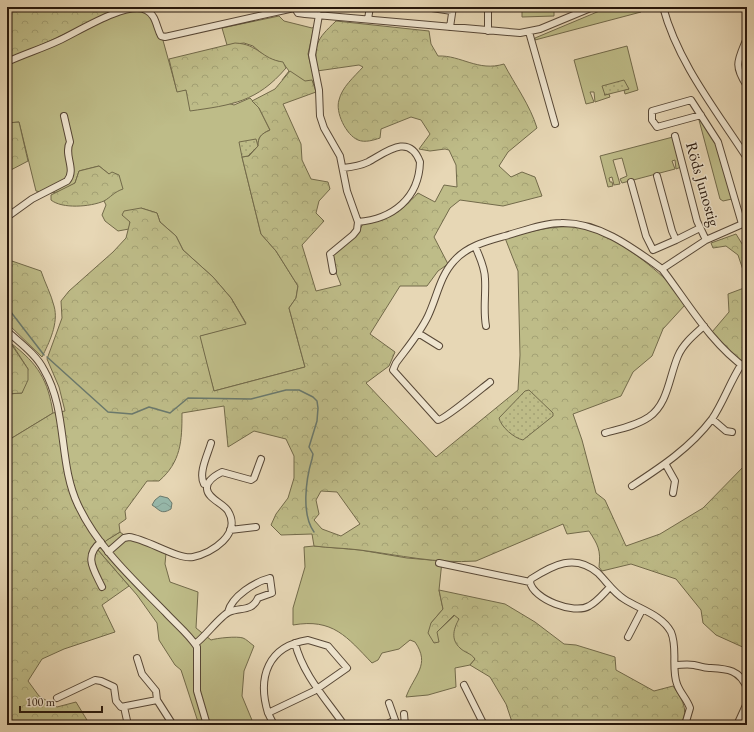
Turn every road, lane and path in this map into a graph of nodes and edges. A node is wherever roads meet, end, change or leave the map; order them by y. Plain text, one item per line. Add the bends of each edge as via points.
1 (294, 7) edge
2 (370, 7) edge
3 (425, 7) edge
4 (488, 7) edge
5 (593, 7) edge
6 (662, 7) edge
7 (452, 9) edge
8 (319, 15) junction
9 (368, 19) junction
10 (450, 27) junction
11 (488, 31) junction
12 (529, 32) junction
13 (747, 38) edge
14 (7, 62) edge
15 (747, 86) edge
16 (701, 115) junction
17 (64, 116) dead end
18 (555, 124) dead end
19 (675, 136) dead end
20 (747, 158) edge
21 (343, 168) junction
22 (657, 176) dead end
23 (632, 182) dead end
24 (7, 217) edge
25 (358, 222) junction
26 (744, 223) edge
27 (700, 228) junction
28 (676, 240) junction
29 (706, 240) junction
30 (474, 246) junction
31 (662, 269) junction
32 (334, 271) dead end
33 (486, 326) dead end
34 (704, 326) junction
35 (7, 330) edge
36 (418, 333) junction
37 (440, 346) dead end
38 (744, 367) edge
39 (490, 382) dead end
40 (712, 419) junction
41 (732, 432) dead end
42 (605, 433) dead end
43 (211, 443) dead end
44 (261, 459) dead end
45 (666, 465) junction
46 (207, 484) junction
47 (632, 486) dead end
48 (673, 493) dead end
49 (256, 527) dead end
50 (230, 530) junction
51 (101, 542) junction
52 (108, 552) junction
53 (440, 563) dead end
54 (530, 582) junction
55 (102, 587) dead end
56 (610, 587) junction
57 (642, 610) junction
58 (228, 612) junction
59 (628, 637) dead end
60 (195, 644) junction
61 (293, 644) junction
62 (137, 658) dead end
63 (675, 665) junction
64 (464, 685) dead end
65 (747, 688) edge
66 (316, 690) junction
67 (57, 698) dead end
68 (157, 700) junction
69 (747, 703) edge
70 (388, 704) dead end
71 (124, 707) junction
72 (268, 712) junction
73 (404, 714) dead end
74 (128, 725) edge
75 (173, 725) edge
76 (207, 725) edge
77 (274, 725) edge
78 (344, 725) edge
79 (385, 725) edge
80 (405, 725) edge
81 (484, 725) edge
82 (685, 725) edge
83 (738, 725) edge

1 - 8 street via 298,13
1 - 14 street via 165,37 161,36 156,20 150,13 132,9 96,22
2 - 9 street
3 - 7 street
4 - 11 street
5 - 12 street
6 - 20 street via 672,36 683,57
7 - 10 street
8 - 9 street
8 - 21 street via 312,55 319,90 320,116
9 - 10 street
10 - 11 street
11 - 12 street
12 - 18 street
13 - 15 street via 737,64
16 - 16 street via 692,100 652,111 652,120 656,127
16 - 26 street via 712,130 723,153
17 - 24 street via 70,142 67,148 70,178 67,182 21,205
19 - 27 street, Röds Junostig
21 - 25 street via 350,202
21 - 25 street via 366,163 399,146 414,151 420,162 415,186 404,203 389,214 370,221
22 - 28 street
23 - 28 street via 646,236 653,250
25 - 32 street via 353,235 330,254
26 - 29 street
27 - 28 street
27 - 29 street, Röds Junostig
29 - 31 street
30 - 31 street via 542,226 577,223 610,236
30 - 33 street via 485,278
30 - 36 street via 450,265
31 - 34 street
34 - 38 street
34 - 42 street via 683,346 666,395 654,413 635,424
35 - 51 street via 36,359 50,382 74,495 90,527
36 - 37 street
36 - 39 street via 393,370 438,420 444,419
38 - 40 street
40 - 41 street via 726,431
40 - 45 street
43 - 46 street via 202,472 204,484
44 - 46 street via 251,480 222,472
45 - 47 street
45 - 48 street via 676,481
46 - 50 street via 209,494 227,509
49 - 50 street
50 - 52 street via 222,544 194,557 183,556 129,537 124,538
51 - 52 street
51 - 55 street via 94,547 91,563
52 - 60 street
53 - 54 street
54 - 56 street via 555,565 574,563 592,569
54 - 56 street via 532,588 550,602 568,607 589,606
56 - 57 street via 623,599
57 - 59 street
57 - 63 street via 662,620 671,633
58 - 58 street via 251,608 258,598 272,593 270,578 255,583 242,594
58 - 60 street
60 - 76 street via 198,652 198,696
61 - 66 street
61 - 66 street via 308,640 323,644 332,650 347,668
61 - 72 street via 276,653 265,673 264,692
62 - 68 street via 142,674 156,691
63 - 65 street via 732,670 742,678
63 - 82 street via 676,683 690,708
64 - 81 street
66 - 72 street
66 - 78 street
67 - 71 street via 98,680 114,687 118,706
68 - 71 street
68 - 75 street
69 - 83 street
70 - 79 street via 395,720
71 - 74 street
72 - 77 street
73 - 80 street

